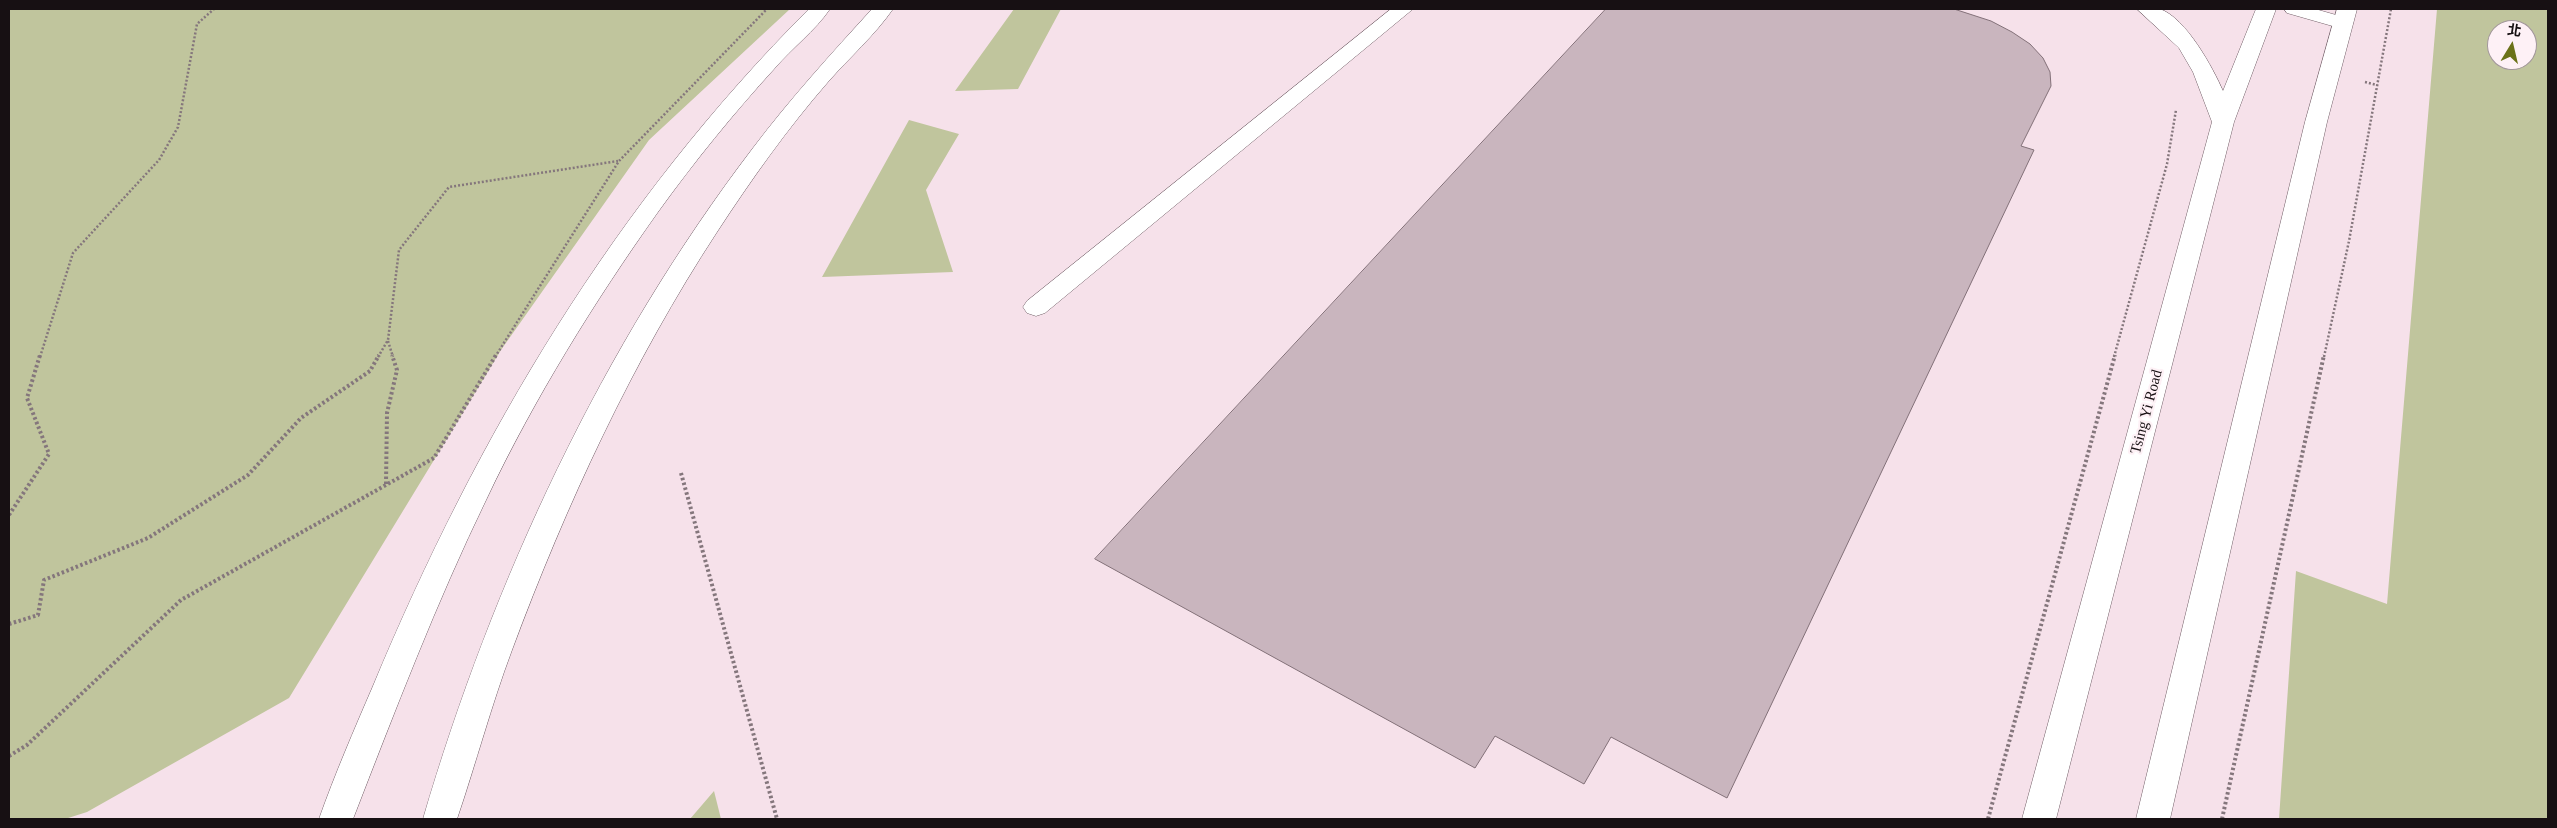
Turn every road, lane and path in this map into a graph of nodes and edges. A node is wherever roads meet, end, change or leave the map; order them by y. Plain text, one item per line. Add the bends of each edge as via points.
1 (214, 9) edge
2 (767, 9) edge
3 (820, 9) edge
4 (883, 9) edge
5 (1403, 9) edge
6 (2147, 9) edge
7 (2266, 9) edge
8 (2294, 9) edge
9 (2391, 9) edge
10 (2345, 16) edge
11 (2177, 107) dead end
12 (2223, 122) junction
13 (619, 161) junction
14 (1036, 308) dead end
15 (388, 340) junction
16 (681, 473) dead end
17 (386, 485) junction
18 (9, 515) edge
19 (9, 624) edge
20 (9, 756) edge
21 (336, 819) edge
22 (440, 819) edge
23 (777, 819) edge
24 (1988, 819) edge
25 (2039, 819) edge
26 (2153, 819) edge
27 (2222, 819) edge

1 - 18 path via 196,24 178,127 159,160 73,253 27,398 49,454
2 - 13 path
3 - 21 main road via 762,68 669,179 604,270 539,376 466,509 403,649
4 - 22 main road via 812,86 736,184 673,280 611,390 555,506 496,652
5 - 14 main road
6 - 12 main road via 2187,42 2200,61
7 - 12 main road, Tsing Yi Road
8 - 10 main road
9 - 27 path via 2349,240
10 - 26 main road via 2316,122
11 - 24 path via 2167,164
12 - 25 main road, Tsing Yi Road
13 - 15 path via 449,187 399,250
13 - 17 path via 526,305 434,458
15 - 17 path via 397,370 387,413
15 - 19 path via 370,371 301,418 248,475 148,538 44,580 38,615
16 - 23 path
17 - 20 path via 181,600 27,745

